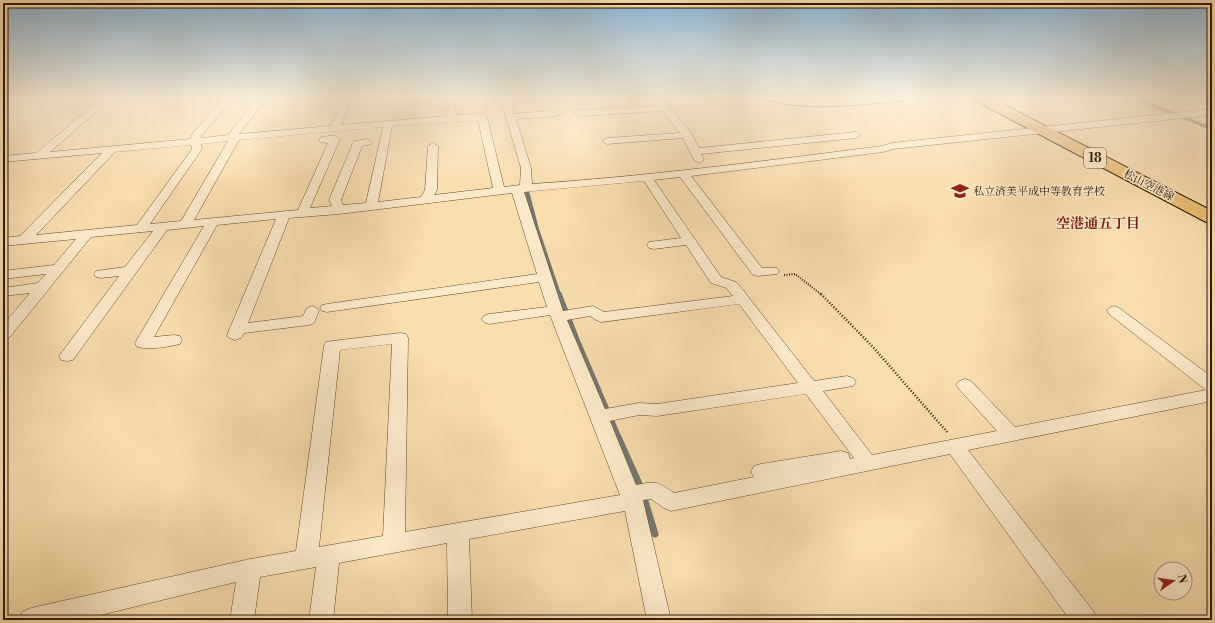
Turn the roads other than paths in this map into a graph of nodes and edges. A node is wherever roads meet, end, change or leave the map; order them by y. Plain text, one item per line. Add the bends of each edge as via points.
1 (75, 126) edge
2 (204, 126) edge
3 (242, 126) edge
4 (336, 126) edge
5 (350, 126) edge
6 (388, 126) edge
7 (484, 126) edge
8 (514, 126) edge
9 (681, 126) edge
10 (1034, 126) edge
11 (1078, 126) edge
12 (335, 129) junction
13 (1041, 130) junction
14 (688, 135) junction
15 (850, 137) dead end
16 (235, 138) junction
17 (324, 140) dead end
18 (195, 142) junction
19 (367, 142) dead end
20 (607, 142) dead end
21 (422, 147) dead end
22 (111, 150) junction
23 (696, 151) junction
24 (39, 156) junction
25 (315, 158) dead end
26 (327, 158) junction
27 (3, 159) edge
28 (363, 159) dead end
29 (351, 160) junction
30 (183, 168) junction
31 (171, 169) dead end
32 (703, 170) junction
33 (683, 173) junction
34 (444, 175) dead end
35 (432, 176) junction
36 (647, 177) junction
37 (317, 180) junction
38 (304, 181) dead end
39 (354, 184) dead end
40 (341, 185) junction
41 (522, 188) junction
42 (498, 191) junction
43 (163, 197) junction
44 (151, 198) dead end
45 (425, 200) junction
46 (371, 206) junction
47 (339, 210) junction
48 (302, 213) junction
49 (284, 214) junction
50 (1212, 218) edge
51 (214, 221) junction
52 (186, 224) junction
53 (163, 226) junction
54 (141, 228) junction
55 (88, 233) junction
56 (24, 240) junction
57 (690, 241) junction
58 (3, 242) edge
59 (654, 245) dead end
60 (58, 269) junction
61 (129, 272) junction
62 (776, 273) road end
63 (101, 274) dead end
64 (3, 275) edge
65 (544, 277) junction
66 (43, 287) junction
67 (3, 292) edge
68 (743, 299) junction
69 (1114, 311) dead end
70 (562, 314) junction
71 (489, 319) dead end
72 (3, 334) edge
73 (174, 340) dead end
74 (67, 356) dead end
75 (847, 382) dead end
76 (965, 385) dead end
77 (1212, 386) edge
78 (811, 388) junction
79 (1212, 395) edge
80 (607, 415) junction
81 (1011, 434) junction
82 (956, 445) junction
83 (865, 458) junction
84 (761, 472) dead end
85 (632, 498) junction
86 (458, 533) junction
87 (394, 544) junction
88 (330, 555) junction
89 (306, 560) junction
90 (250, 569) junction
91 (31, 620) edge
92 (242, 620) edge
93 (321, 620) edge
94 (460, 620) edge
95 (659, 620) edge
96 (1085, 620) edge

1 - 24 street
2 - 18 street via 196,135
3 - 16 street via 234,134
4 - 12 street
5 - 12 street
6 - 46 street
7 - 42 street
8 - 41 street via 526,168
9 - 14 street
10 - 13 main road, 松山空港線 / 18
11 - 13 street
12 - 16 street
13 - 32 street
13 - 50 main road, 松山空港線 / 18
14 - 20 street
14 - 23 street
15 - 23 street
16 - 18 street
16 - 52 street
17 - 26 street via 335,139
18 - 22 street
18 - 30 street via 197,149
19 - 29 street via 358,143
21 - 35 street via 439,146
22 - 24 street
22 - 56 street
23 - 32 street
24 - 27 street
25 - 26 street
26 - 37 street
28 - 29 street
29 - 40 street
30 - 31 street
30 - 43 street
32 - 33 street
33 - 36 street
33 - 62 street via 758,272
34 - 35 street
35 - 45 street via 431,190
36 - 41 street
36 - 57 street
37 - 38 street
37 - 48 street
39 - 40 street
40 - 47 street via 335,200
41 - 42 street
41 - 65 street
42 - 45 street
43 - 44 street
43 - 54 street
45 - 46 street
46 - 47 street
47 - 48 street
48 - 49 street
49 - 51 street
49 - 65 street via 237,332 309,320 324,309 448,296
51 - 52 street
51 - 73 street via 143,343
52 - 53 street
53 - 54 street
53 - 61 street
54 - 55 street
55 - 56 street
55 - 60 street
56 - 58 street
57 - 59 street
57 - 68 street via 716,280 731,285
60 - 64 street
60 - 66 street
61 - 63 street
61 - 74 street
65 - 70 street
66 - 67 street
66 - 72 street
68 - 70 street via 601,317 593,311
68 - 78 street
69 - 77 street
70 - 71 street
70 - 80 street
75 - 78 street
76 - 81 street
78 - 80 street
78 - 83 street
79 - 81 street
80 - 85 street
81 - 82 street
82 - 83 street
82 - 96 street
83 - 84 street
83 - 85 street via 672,502 654,490
85 - 86 street
85 - 95 street
86 - 87 street
86 - 94 street
87 - 88 street
87 - 89 street via 400,338 332,346
88 - 89 street
88 - 93 street
89 - 90 street
90 - 91 street
90 - 92 street

